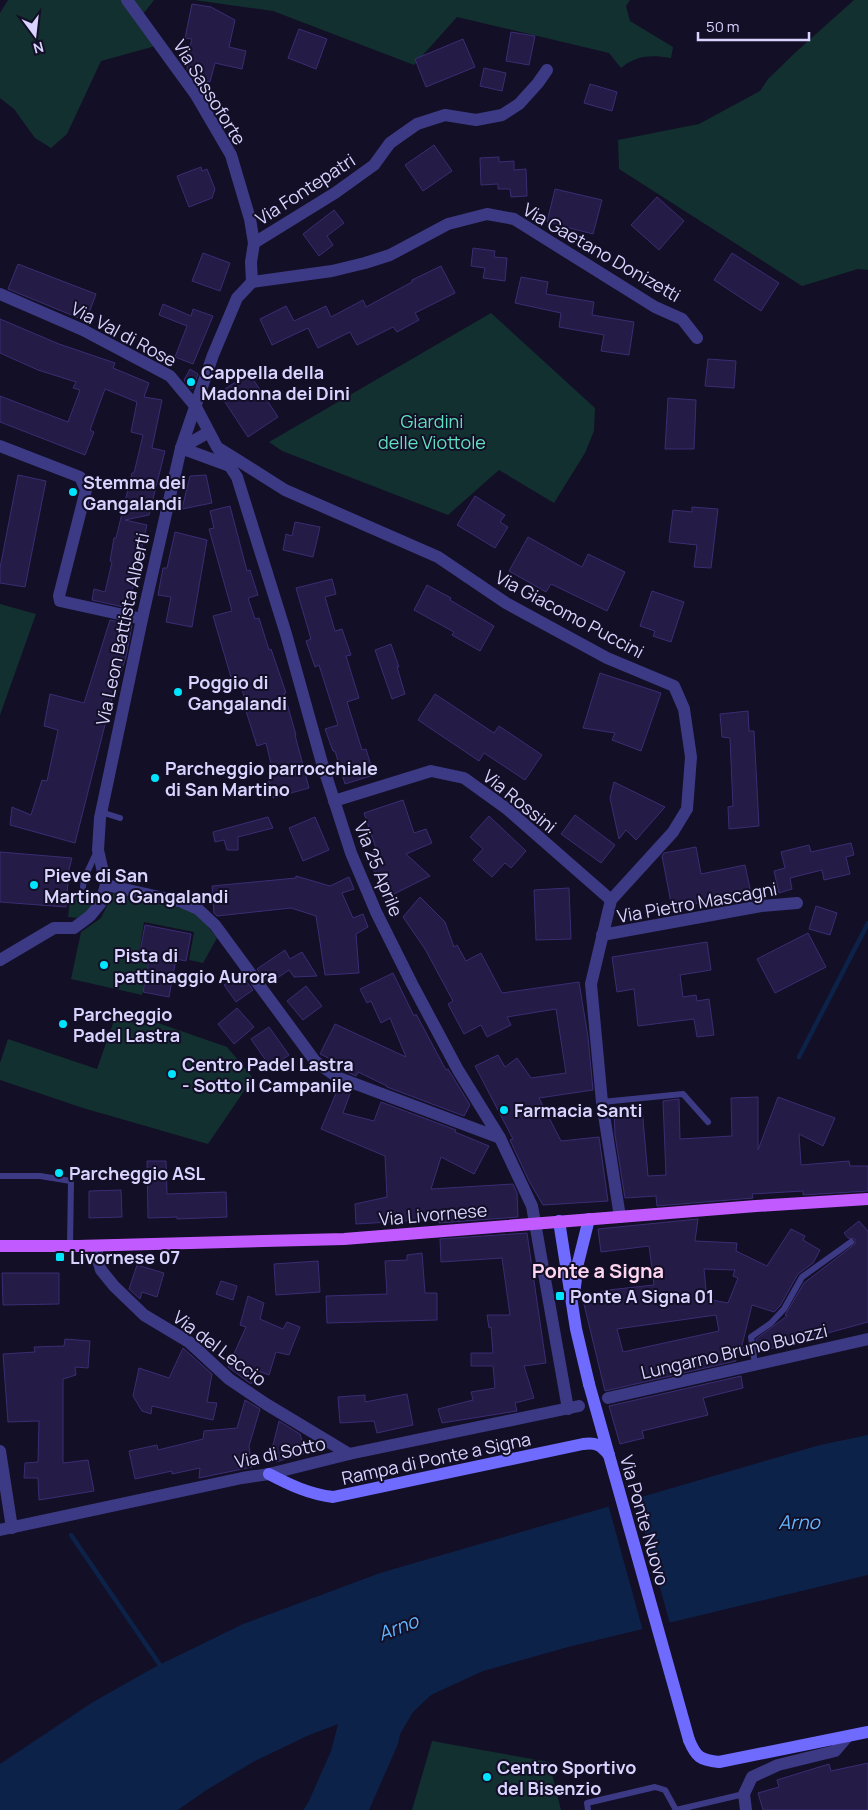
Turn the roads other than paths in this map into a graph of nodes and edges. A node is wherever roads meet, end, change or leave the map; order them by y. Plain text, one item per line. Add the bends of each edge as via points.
1 (127, 0) edge
2 (547, 70) dead end
3 (254, 243) junction
4 (252, 282) junction
5 (0, 294) edge
6 (697, 338) dead end
7 (196, 407) junction
8 (208, 432) junction
9 (0, 446) edge
10 (217, 447) junction
11 (181, 448) junction
12 (233, 472) junction
13 (267, 477) junction
14 (142, 619) junction
15 (334, 801) junction
16 (101, 812) junction
17 (120, 818) dead end
18 (98, 850) junction
19 (106, 885) junction
20 (82, 887) dead end
21 (611, 900) junction
22 (797, 903) dead end
23 (602, 935) junction
24 (0, 960) edge
25 (602, 1102) junction
26 (708, 1122) dead end
27 (500, 1138) junction
28 (0, 1176) edge
29 (868, 1199) edge
30 (620, 1217) junction
31 (589, 1219) junction
32 (559, 1221) junction
33 (534, 1224) junction
34 (851, 1242) dead end
35 (0, 1246) edge
36 (70, 1246) junction
37 (96, 1246) junction
38 (572, 1309) junction
39 (868, 1339) edge
40 (755, 1364) junction
41 (608, 1398) dead end
42 (574, 1408) joint
43 (0, 1451) edge
44 (349, 1454) junction
45 (609, 1455) junction
46 (269, 1474) junction
47 (6, 1529) edge
48 (868, 1732) edge
49 (847, 1737) junction
50 (744, 1794) junction
51 (588, 1810) edge
52 (746, 1810) edge

1 - 3 street, Via Sassoforte via 196,95 231,155
2 - 3 street, Via Fontepatri via 519,104 502,115 476,120 445,116 417,124 390,143 374,165 334,194
3 - 4 street, Via Sassoforte via 250,262
4 - 6 street, Via Gaetano Donizetti via 365,263 390,255 448,224 487,214 514,219 654,307 682,319
4 - 7 street via 237,298
5 - 7 street, Via Val di Rose via 83,330 170,376
7 - 8 street, Via Val di Rose
7 - 11 street, Via Leon Battista Alberti
8 - 10 street, Via Val di Rose
8 - 11 street
9 - 14 street via 80,477 86,490 60,601
10 - 12 street, Via 25 Aprile
10 - 13 street, Via Giacomo Puccini
11 - 12 street
11 - 14 street, Via Leon Battista Alberti
12 - 13 street
12 - 15 street, Via 25 Aprile via 286,634
13 - 21 street, Via Giacomo Puccini via 285,490 438,557 506,603 607,658 674,686 684,709 691,758 687,809 673,832
14 - 16 street, Via Leon Battista Alberti
15 - 21 street, Via Rossini via 431,771 464,778 507,810
15 - 27 street, Via 25 Aprile via 351,853 376,912 458,1070
16 - 17 lane
16 - 18 street, Via Leon Battista Alberti
18 - 19 street, Via Leon Battista Alberti
18 - 20 lane, Via Leon Battista Alberti
19 - 24 street via 100,904 74,928 54,928
19 - 27 street via 182,902 198,909 215,925 315,1061 337,1077
21 - 23 street, Via Giacomo Puccini
22 - 23 street, Via Pietro Mascagni via 761,906
23 - 25 street, Via Giacomo Puccini via 591,984
25 - 26 lane via 683,1094
25 - 30 street, Via Giacomo Puccini
27 - 33 street, Via 25 Aprile via 532,1206
28 - 36 lane via 40,1176 71,1181
29 - 30 main road, Via Livornese
30 - 31 main road, Via Livornese
31 - 32 main road, Via Livornese
31 - 38 main road, Via Ponte Nuovo via 578,1263
32 - 33 main road, Via Livornese
32 - 38 main road, Via Ponte Nuovo
33 - 37 main road, Via Livornese via 344,1239
33 - 42 street, Via 25 Aprile
34 - 40 lane via 802,1277 784,1309 751,1337
35 - 36 main road, Via Livornese
36 - 37 main road, Via Livornese
37 - 44 street, Via del Leccio via 102,1270 144,1315 189,1342 229,1379
38 - 45 main road, Via Ponte Nuovo, bridge via 583,1364
39 - 40 street, Lungarno Bruno Buozzi
40 - 41 street, Lungarno Bruno Buozzi
42 - 44 street, Via di Sotto
43 - 47 street
44 - 46 street, Via di Sotto
45 - 46 main road, Rampa di Ponte a Signa via 603,1447 592,1442 333,1497 309,1493
45 - 49 main road, Via Ponte Nuovo, bridge via 695,1755 719,1762
46 - 47 street, Via di Sotto
48 - 49 main road
49 - 50 street via 835,1751 778,1765 752,1777
50 - 51 lane via 676,1810 665,1790 655,1787 587,1803
50 - 52 street

